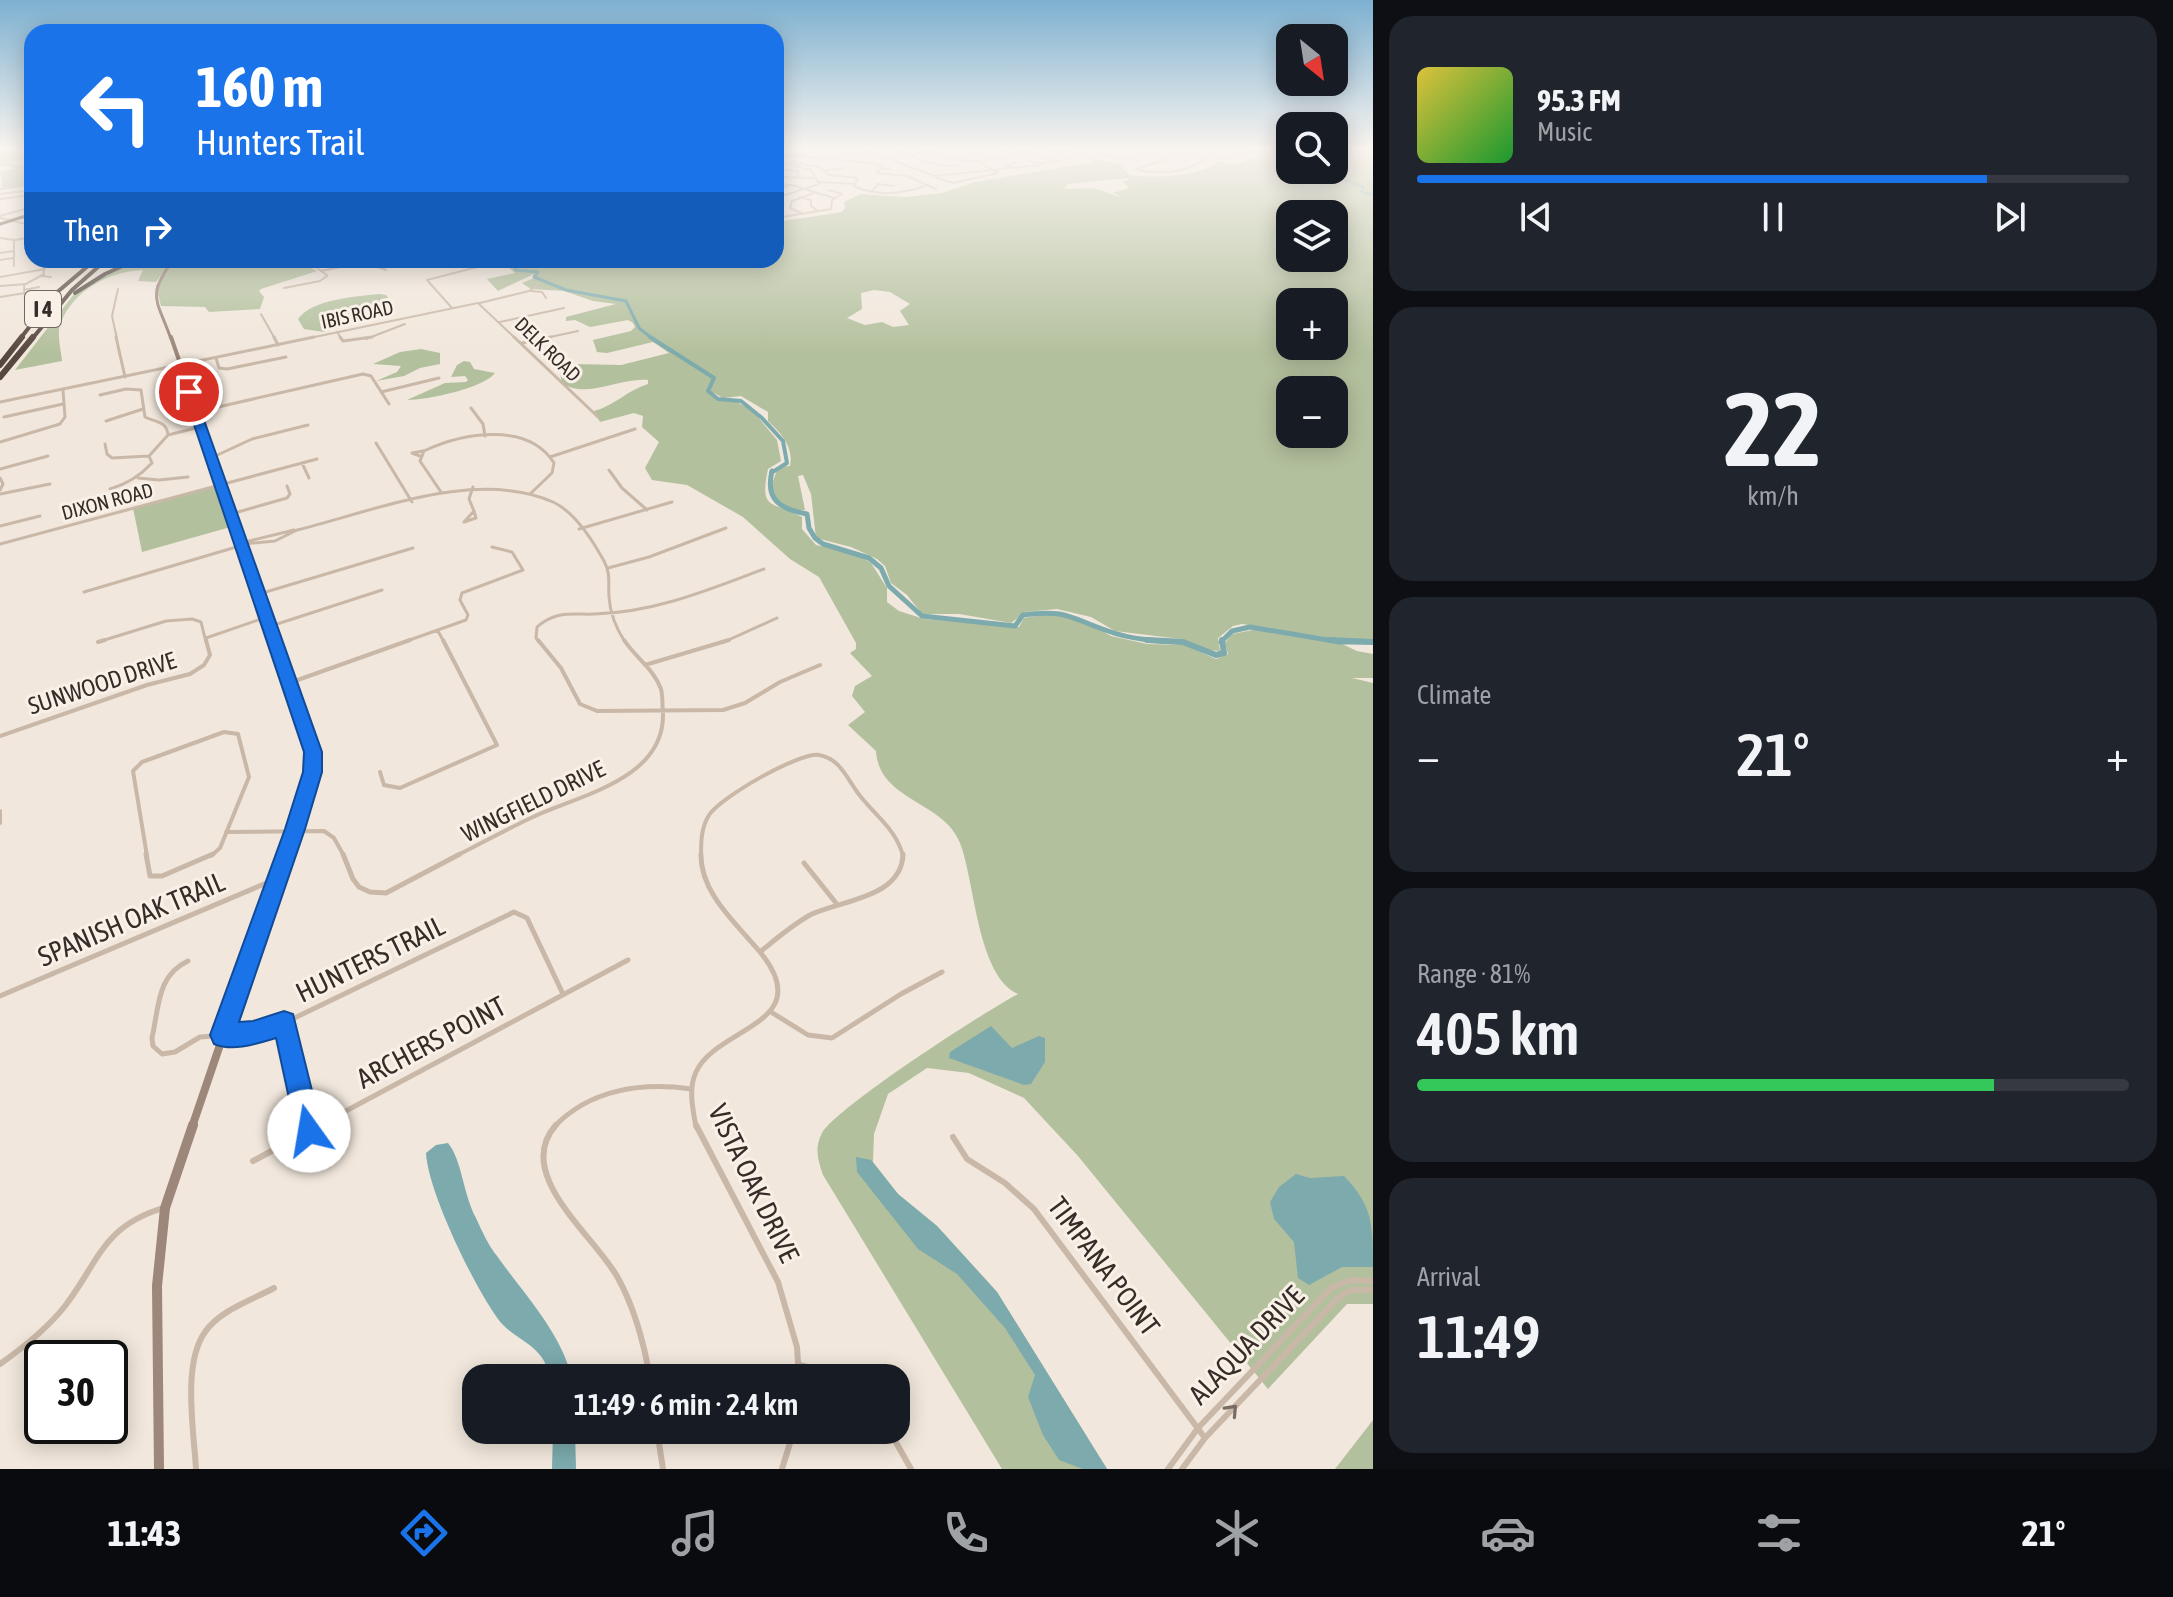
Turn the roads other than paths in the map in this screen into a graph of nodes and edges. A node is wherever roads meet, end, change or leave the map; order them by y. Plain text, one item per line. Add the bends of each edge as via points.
1 (19, 217) edge
2 (784, 217) joint
3 (789, 217) edge
4 (0, 220) edge
5 (10, 220) junction
6 (791, 220) dead end
7 (24, 225) edge
8 (0, 238) edge
9 (24, 238) edge
10 (14, 240) junction
11 (14, 251) junction
12 (0, 253) edge
13 (14, 258) junction
14 (0, 260) edge
15 (14, 266) dead end
16 (85, 268) edge
17 (93, 268) edge
18 (94, 268) edge
19 (118, 268) edge
20 (168, 268) edge
21 (312, 268) edge
22 (334, 268) edge
23 (384, 268) edge
24 (474, 268) edge
25 (45, 269) joint
26 (386, 270) dead end
27 (321, 271) junction
28 (42, 276) junction
29 (0, 277) edge
30 (51, 277) dead end
31 (26, 284) junction
32 (538, 285) dead end
33 (0, 286) edge
34 (39, 287) dead end
35 (284, 288) dead end
36 (118, 289) dead end
37 (529, 291) junction
38 (24, 292) junction
39 (0, 297) edge
40 (546, 298) dead end
41 (25, 300) dead end
42 (478, 303) junction
43 (452, 308) junction
44 (564, 308) dead end
45 (52, 314) junction
46 (261, 314) dead end
47 (500, 322) junction
48 (405, 324) dead end
49 (578, 331) dead end
50 (337, 332) junction
51 (522, 343) junction
52 (27, 344) junction
53 (278, 345) junction
54 (286, 357) dead end
55 (216, 358) junction
56 (0, 365) edge
57 (180, 365) junction
58 (223, 369) junction
59 (218, 373) dead end
60 (0, 377) edge
61 (125, 377) junction
62 (439, 378) dead end
63 (63, 390) junction
64 (381, 392) junction
65 (100, 395) dead end
66 (0, 402) edge
67 (63, 404) junction
68 (389, 404) dead end
69 (471, 408) dead end
70 (143, 409) junction
71 (195, 412) junction
72 (4, 417) dead end
73 (598, 417) dead end
74 (106, 421) dead end
75 (308, 425) dead end
76 (200, 427) junction
77 (635, 429) dead end
78 (168, 435) junction
79 (485, 436) junction
80 (0, 442) edge
81 (376, 443) dead end
82 (105, 444) dead end
83 (423, 451) junction
84 (48, 456) dead end
85 (149, 456) junction
86 (420, 456) junction
87 (550, 457) junction
88 (211, 458) junction
89 (317, 459) dead end
90 (302, 463) junction
91 (0, 469) edge
92 (609, 470) dead end
93 (188, 477) dead end
94 (0, 478) edge
95 (138, 478) junction
96 (309, 478) dead end
97 (50, 484) dead end
98 (222, 486) junction
99 (287, 486) dead end
100 (473, 487) junction
101 (110, 489) dead end
102 (0, 492) edge
103 (441, 492) junction
104 (530, 494) junction
105 (412, 502) junction
106 (672, 502) dead end
107 (647, 510) junction
108 (474, 511) dead end
109 (231, 514) junction
110 (40, 516) dead end
111 (0, 526) edge
112 (726, 528) dead end
113 (579, 529) junction
114 (0, 544) edge
115 (244, 544) junction
116 (492, 547) dead end
117 (413, 548) dead end
118 (608, 568) junction
119 (764, 569) dead end
120 (382, 590) dead end
121 (84, 592) dead end
122 (259, 594) junction
123 (611, 612) junction
124 (267, 617) junction
125 (777, 618) dead end
126 (532, 622) dead end
127 (539, 625) junction
128 (271, 626) junction
129 (438, 631) junction
130 (206, 638) junction
131 (98, 642) dead end
132 (645, 665) junction
133 (820, 665) dead end
134 (290, 682) junction
135 (664, 712) junction
136 (0, 736) edge
137 (380, 772) dead end
138 (0, 811) edge
139 (0, 823) edge
140 (295, 829) junction
141 (226, 832) junction
142 (804, 863) dead end
143 (278, 878) junction
144 (836, 903) junction
145 (759, 953) junction
146 (628, 960) dead end
147 (188, 961) dead end
148 (942, 972) dead end
149 (563, 994) junction
150 (0, 996) edge
151 (771, 1012) junction
152 (284, 1023) junction
153 (222, 1035) junction
154 (691, 1089) junction
155 (309, 1131) junction
156 (953, 1137) dead end
157 (253, 1161) dead end
158 (165, 1208) junction
159 (1373, 1281) edge
160 (274, 1288) dead end
161 (1373, 1290) edge
162 (0, 1364) edge
163 (647, 1364) edge
164 (800, 1364) edge
165 (1198, 1428) junction
166 (1205, 1438) junction
167 (659, 1444) edge
168 (790, 1444) edge
169 (897, 1444) edge
170 (159, 1469) edge
171 (196, 1469) edge
172 (663, 1469) edge
173 (782, 1469) edge
174 (911, 1469) edge
175 (1168, 1469) edge
176 (1182, 1469) edge

1 - 5 main road
2 - 3 street
2 - 6 street
4 - 5 main road
5 - 7 street
8 - 10 street
9 - 10 street
10 - 11 street
11 - 12 street
11 - 13 street
13 - 14 street
13 - 15 street
16 - 56 highway, I 4 via 55,294
17 - 52 highway via 59,299
18 - 45 highway, I 4
19 - 45 highway via 92,281
20 - 57 main road via 155,290
21 - 27 street
22 - 27 street
23 - 26 street
24 - 43 street via 427,280
25 - 28 street
25 - 29 street
27 - 35 street via 327,275 320,281
28 - 30 street
28 - 31 street
31 - 33 street
31 - 38 street
32 - 37 street, IBIS ROAD
34 - 38 street
36 - 61 street via 112,316
37 - 40 street via 542,292
37 - 42 street, IBIS ROAD
38 - 39 street
38 - 41 street
42 - 43 street, IBIS ROAD
42 - 47 street, DELK ROAD
43 - 50 street, IBIS ROAD
44 - 47 street
45 - 52 highway, I 4
46 - 53 street
47 - 51 street, DELK ROAD
48 - 50 street via 352,342 343,341
49 - 51 street
50 - 53 street, IBIS ROAD
51 - 73 street, DELK ROAD
52 - 60 highway, I 4
53 - 55 street, IBIS ROAD
54 - 58 street
55 - 57 street, IBIS ROAD
55 - 58 street
57 - 61 street, IBIS ROAD
57 - 71 main road
58 - 59 street
61 - 63 street, IBIS ROAD
62 - 64 street
63 - 66 street, IBIS ROAD
63 - 67 street
64 - 68 street
64 - 71 street via 367,374
65 - 70 street via 139,389
67 - 72 street
67 - 80 street via 64,419 57,426
69 - 79 street
70 - 74 street
70 - 78 street via 145,417 164,423
71 - 76 main road
75 - 88 street via 250,440
76 - 78 street
76 - 88 main road
77 - 87 street
78 - 85 street
79 - 83 street
79 - 87 street via 532,441
81 - 105 street
82 - 85 street via 112,458
83 - 86 street
83 - 86 street via 412,453
84 - 91 street
85 - 95 street via 152,463
86 - 103 street
87 - 104 street via 552,473
88 - 98 main road
89 - 90 street, DIXON ROAD
90 - 96 street
90 - 98 street, DIXON ROAD
92 - 107 street
93 - 95 street
94 - 102 street
95 - 101 street
97 - 102 street
98 - 109 main road
98 - 114 street, DIXON ROAD
99 - 109 street via 287,498
100 - 103 street
100 - 104 street
100 - 108 street via 469,499
103 - 105 street
104 - 113 street via 563,507
105 - 115 street via 297,530 273,541
106 - 107 street
107 - 113 street
109 - 115 main road
110 - 111 street
112 - 118 street
113 - 118 street
115 - 121 street
115 - 122 main road
116 - 129 street via 512,552 523,570 462,593 468,618
117 - 122 street
118 - 123 street
119 - 123 street via 679,602
120 - 128 street
122 - 124 main road
123 - 127 street via 560,613
123 - 132 street via 619,634
124 - 128 main road
124 - 130 street
125 - 132 street via 718,645
126 - 127 street
127 - 135 street via 538,642 585,707
128 - 134 main road
129 - 134 street
129 - 137 street via 497,745 400,788 389,789
130 - 131 street, SUNWOOD DRIVE via 198,619 182,617
130 - 136 street, SUNWOOD DRIVE via 208,659 190,674
132 - 135 street via 659,685
133 - 135 street via 733,707
134 - 140 main road via 313,762
135 - 140 street, WINGFIELD DRIVE via 655,745 619,781 532,817 386,893 355,884 331,834
138 - 139 street
140 - 141 street
140 - 143 main road
141 - 141 street via 249,777 235,732 135,768 150,876 210,857
142 - 144 street
143 - 150 street, SPANISH OAK TRAIL
143 - 153 main road
144 - 145 street via 802,920
144 - 145 street via 891,882 902,865 902,850 838,764 820,756 797,758 725,797 701,832 699,855 707,886
145 - 151 street via 777,980
146 - 149 street, ARCHERS POINT
147 - 153 street, HUNTERS TRAIL via 165,979 153,1046 168,1054 200,1037
148 - 151 street via 891,999 837,1038 812,1038
149 - 152 street, HUNTERS TRAIL via 527,918 514,912
149 - 155 street, ARCHERS POINT
151 - 154 street, VISTA OAK DRIVE via 700,1062
152 - 153 street, HUNTERS TRAIL
152 - 155 street
153 - 158 main road
154 - 163 street via 650,1084 602,1094 555,1124 541,1154 548,1181 622,1286 640,1324
154 - 164 street, VISTA OAK DRIVE via 696,1127 778,1284 792,1319
155 - 157 street, ARCHERS POINT
156 - 165 street, TIMPANA POINT via 967,1160 1034,1209
158 - 162 street via 113,1232 68,1303
158 - 170 main road via 157,1286
159 - 165 street, ALAQUA DRIVE via 1345,1281 1331,1288
160 - 171 street via 221,1318 199,1341 194,1371
166 -> 161 street, ALAQUA DRIVE via 1338,1298 1351,1290
165 - 166 street, TIMPANA POINT
165 - 175 street, ALAQUA DRIVE
166 - 176 street, ALAQUA DRIVE
167 - 172 street
168 - 173 street
169 - 174 street

